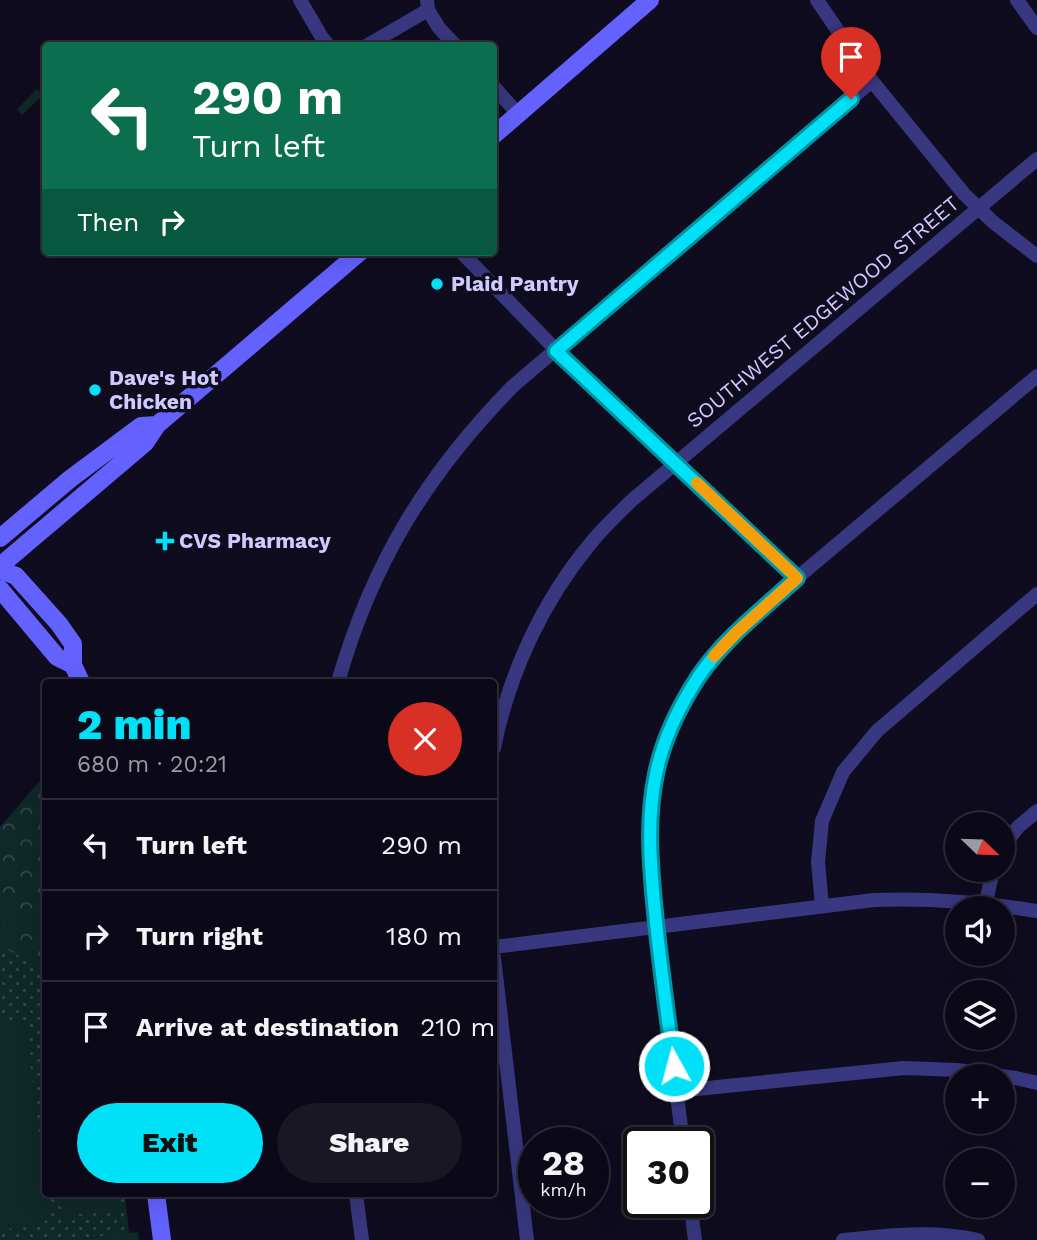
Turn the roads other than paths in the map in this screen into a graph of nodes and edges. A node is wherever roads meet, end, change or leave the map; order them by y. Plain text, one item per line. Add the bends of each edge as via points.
1 (300, 0) edge
2 (650, 0) edge
3 (817, 0) edge
4 (1017, 0) edge
5 (428, 5) edge
6 (1037, 28) edge
7 (326, 42) edge
8 (372, 42) edge
9 (452, 42) edge
10 (872, 81) junction
11 (497, 90) edge
12 (518, 114) junction
13 (497, 132) edge
14 (1037, 159) edge
15 (977, 209) junction
16 (355, 256) edge
17 (465, 256) edge
18 (1037, 256) edge
19 (556, 351) junction
20 (1037, 376) edge
21 (157, 425) junction
22 (676, 464) junction
23 (0, 538) edge
24 (0, 568) edge
25 (797, 578) junction
26 (0, 589) edge
27 (1037, 594) edge
28 (73, 665) junction
29 (80, 679) edge
30 (339, 679) edge
31 (497, 732) edge
32 (1037, 811) edge
33 (1015, 831) edge
34 (945, 900) edge
35 (822, 906) junction
36 (1015, 907) edge
37 (1037, 911) edge
38 (656, 927) junction
39 (497, 947) edge
40 (497, 984) edge
41 (1037, 1083) edge
42 (677, 1091) junction
43 (681, 1127) edge
44 (156, 1197) edge
45 (356, 1197) edge
46 (692, 1218) edge
47 (162, 1240) edge
48 (362, 1240) edge
49 (527, 1240) edge
50 (695, 1240) edge
51 (844, 1240) edge
52 (978, 1240) edge

1 - 7 street
2 - 12 main road
3 - 10 street
4 - 6 street
5 - 8 street
5 - 9 street
10 - 15 street
10 - 19 street
11 - 12 street
12 - 13 main road
14 - 15 street, SOUTHWEST EDGEWOOD STREET
15 - 18 street
15 - 22 street, SOUTHWEST EDGEWOOD STREET
16 - 21 main road
17 - 19 street
19 - 22 street
19 - 30 street via 485,415 423,493 398,532 362,610
20 - 25 street
21 - 23 main road via 141,426
21 - 24 main road via 145,443
22 - 25 street
22 - 31 street, SOUTHWEST EDGEWOOD STREET via 631,501 590,544 552,598 522,655
24 - 28 main road via 16,576 59,624 73,644
25 - 38 street via 715,656 670,731 651,807
26 - 28 main road via 57,657
27 - 35 street via 877,732 843,772 822,821 818,862
28 - 29 main road
32 - 33 street
34 - 35 street
35 - 38 street
36 - 37 street
38 - 39 street
38 - 42 street
40 - 49 street
41 - 42 street via 957,1070 904,1068
42 - 43 street
44 - 47 main road
45 - 48 street
46 - 50 street
51 - 52 street via 927,1235

